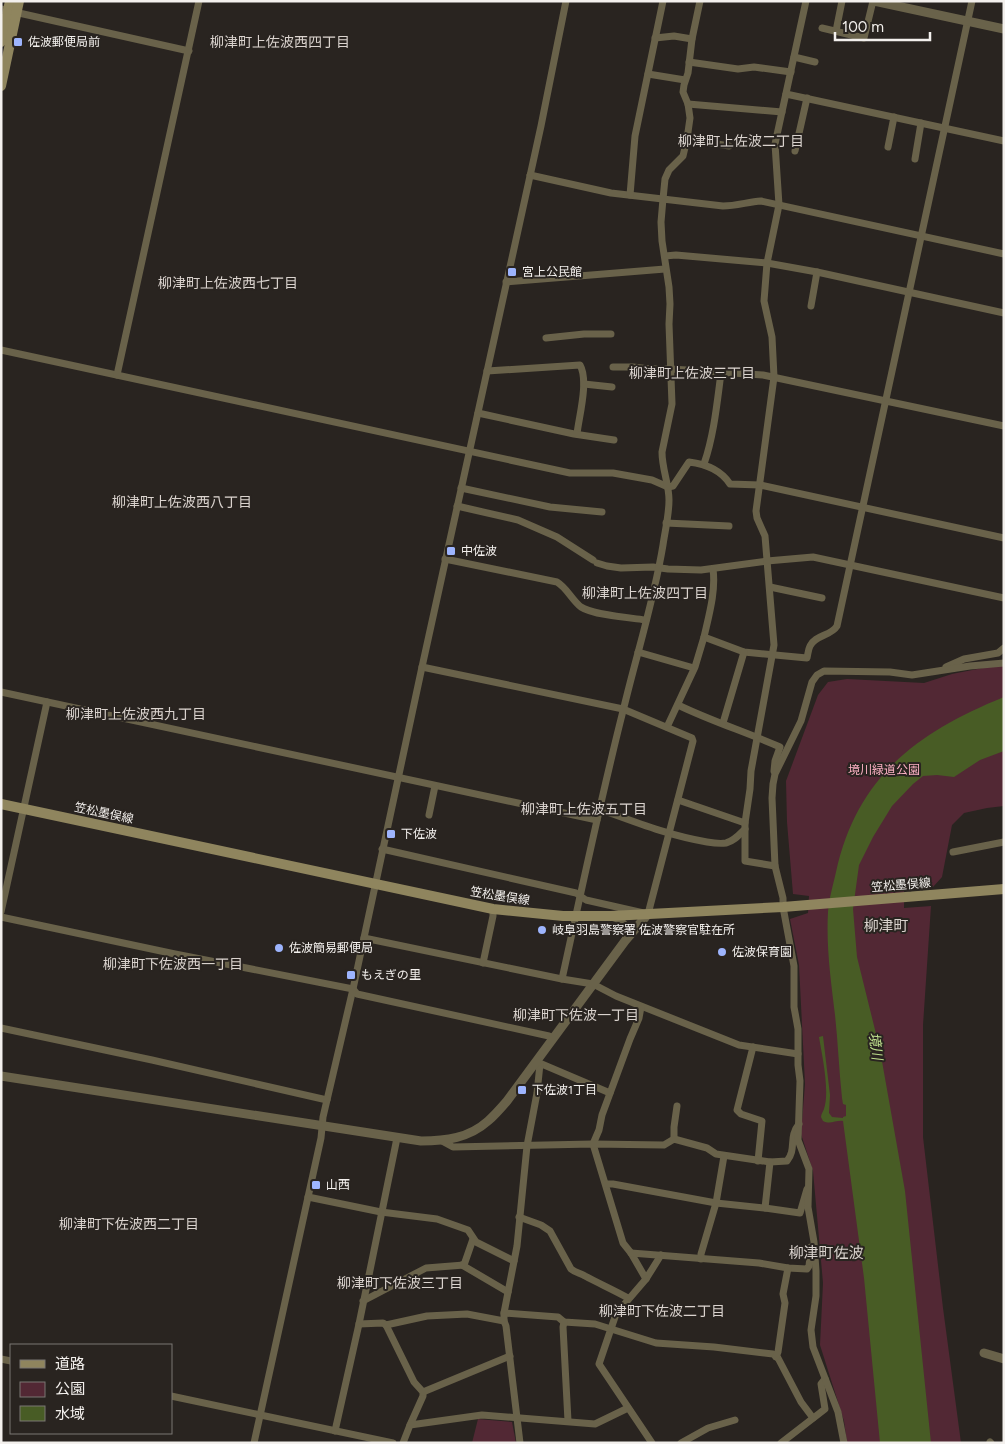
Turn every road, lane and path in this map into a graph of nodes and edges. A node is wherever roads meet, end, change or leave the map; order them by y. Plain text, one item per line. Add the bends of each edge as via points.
1 (19, 1) edge
2 (199, 1) edge
3 (566, 1) edge
4 (663, 1) edge
5 (700, 1) edge
6 (806, 1) edge
7 (842, 1) edge
8 (873, 1) edge
9 (972, 1) edge
10 (9, 8) edge
11 (967, 21) junction
12 (822, 28) dead end
13 (1004, 29) edge
14 (836, 30) junction
15 (655, 38) junction
16 (692, 39) junction
17 (1, 42) edge
18 (188, 51) junction
19 (794, 57) junction
20 (689, 62) junction
21 (814, 62) dead end
22 (791, 72) junction
23 (648, 74) junction
24 (685, 80) junction
25 (1, 86) edge
26 (786, 94) junction
27 (807, 98) junction
28 (688, 104) junction
29 (782, 112) junction
30 (894, 117) junction
31 (921, 123) junction
32 (945, 128) junction
33 (688, 139) junction
34 (1004, 140) edge
35 (729, 146) dead end
36 (888, 147) dead end
37 (795, 152) dead end
38 (915, 159) dead end
39 (530, 175) junction
40 (630, 195) junction
41 (662, 199) junction
42 (779, 204) junction
43 (921, 236) junction
44 (1004, 254) edge
45 (665, 256) junction
46 (767, 263) junction
47 (665, 269) junction
48 (817, 272) junction
49 (506, 282) junction
50 (909, 292) junction
51 (810, 306) dead end
52 (1004, 313) edge
53 (611, 334) dead end
54 (546, 338) dead end
55 (1, 350) edge
56 (613, 367) dead end
57 (670, 369) junction
58 (487, 370) junction
59 (721, 373) junction
60 (117, 375) junction
61 (774, 377) junction
62 (584, 384) junction
63 (612, 387) dead end
64 (885, 402) junction
65 (478, 413) junction
66 (1004, 426) edge
67 (577, 434) junction
68 (614, 440) dead end
69 (470, 452) junction
70 (704, 464) junction
71 (760, 485) junction
72 (668, 487) junction
73 (461, 488) junction
74 (457, 506) junction
75 (862, 508) junction
76 (602, 512) dead end
77 (666, 523) junction
78 (730, 526) dead end
79 (1004, 538) edge
80 (445, 559) junction
81 (767, 561) junction
82 (850, 564) junction
83 (659, 568) junction
84 (713, 568) junction
85 (770, 587) junction
86 (822, 598) dead end
87 (1004, 598) edge
88 (646, 620) junction
89 (704, 637) junction
90 (1004, 648) edge
91 (638, 652) junction
92 (744, 652) junction
93 (773, 654) junction
94 (1004, 663) edge
95 (422, 666) junction
96 (694, 668) junction
97 (942, 670) junction
98 (1, 692) edge
99 (47, 702) junction
100 (678, 704) junction
101 (623, 709) junction
102 (723, 723) junction
103 (667, 727) junction
104 (757, 737) junction
105 (775, 774) junction
106 (398, 778) junction
107 (435, 786) junction
108 (678, 800) junction
109 (1, 804) edge
110 (24, 809) junction
111 (599, 809) junction
112 (428, 815) dead end
113 (596, 820) junction
114 (745, 826) junction
115 (669, 834) junction
116 (1004, 842) edge
117 (382, 849) junction
118 (953, 852) dead end
119 (776, 866) junction
120 (375, 884) junction
121 (1004, 889) edge
122 (581, 896) junction
123 (783, 907) junction
124 (493, 909) junction
125 (1, 912) edge
126 (648, 914) junction
127 (576, 916) junction
128 (611, 916) junction
129 (1, 917) edge
130 (364, 938) junction
131 (625, 940) junction
132 (483, 963) junction
133 (562, 979) junction
134 (593, 984) junction
135 (353, 990) junction
136 (641, 1007) junction
137 (1, 1028) edge
138 (554, 1038) junction
139 (753, 1047) junction
140 (798, 1054) junction
141 (538, 1062) junction
142 (1, 1076) edge
143 (610, 1093) junction
144 (328, 1100) junction
145 (677, 1106) dead end
146 (799, 1123) junction
147 (322, 1126) junction
148 (397, 1138) junction
149 (674, 1139) junction
150 (442, 1141) junction
151 (593, 1144) junction
152 (527, 1146) junction
153 (724, 1156) junction
154 (758, 1160) junction
155 (770, 1162) junction
156 (606, 1184) junction
157 (810, 1187) junction
158 (308, 1197) junction
159 (716, 1203) junction
160 (765, 1208) junction
161 (381, 1212) junction
162 (519, 1217) junction
163 (473, 1238) junction
164 (814, 1242) junction
165 (631, 1253) junction
166 (661, 1255) junction
167 (701, 1258) junction
168 (514, 1261) junction
169 (462, 1265) junction
170 (788, 1268) junction
171 (646, 1278) junction
172 (508, 1292) junction
173 (628, 1298) junction
174 (363, 1301) junction
175 (504, 1317) junction
176 (564, 1322) junction
177 (359, 1324) junction
178 (386, 1326) junction
179 (610, 1328) junction
180 (984, 1353) dead end
181 (510, 1356) junction
182 (776, 1357) junction
183 (1004, 1359) edge
184 (825, 1379) junction
185 (423, 1392) junction
186 (172, 1396) edge
187 (628, 1408) junction
188 (260, 1416) junction
189 (516, 1418) junction
190 (813, 1418) junction
191 (735, 1420) dead end
192 (568, 1421) junction
193 (410, 1425) junction
194 (335, 1431) junction
195 (254, 1443) edge
196 (393, 1443) edge
197 (403, 1443) edge
198 (520, 1443) edge
199 (652, 1443) edge
200 (681, 1443) edge
201 (781, 1443) edge
202 (844, 1443) edge

1 - 10 main road
2 - 18 street
3 - 39 street
4 - 15 street
5 - 16 street
6 - 19 street
7 - 14 street
8 - 11 street
8 - 14 street via 864,38
9 - 11 street
10 - 17 main road
10 - 18 street
10 - 25 main road
11 - 13 street
11 - 32 street
12 - 14 street
15 - 16 street via 674,36
15 - 23 street
16 - 20 street
18 - 60 street
19 - 21 street
19 - 22 street
20 - 22 street
20 - 24 street
22 - 26 street
23 - 24 street
23 - 40 street via 634,136
24 - 28 street via 683,92
26 - 27 street
26 - 29 street
27 - 30 street
27 - 37 street
28 - 29 street
28 - 33 street
29 - 42 street via 775,144
30 - 31 street
30 - 36 street
31 - 32 street
31 - 38 street
32 - 34 street
32 - 43 street
33 - 35 street
33 - 41 street via 683,156 669,170
39 - 40 street
39 - 49 street
40 - 41 street
41 - 42 street via 723,206 761,201
41 - 45 street
42 - 43 street
42 - 46 street
43 - 44 street
43 - 50 street
45 - 46 street
45 - 47 street
46 - 48 street
46 - 61 street via 764,301 772,338
47 - 49 street
47 - 57 street via 670,304
48 - 50 street
48 - 51 street
49 - 58 street
50 - 52 street
50 - 64 street
53 - 54 street
55 - 60 street
56 - 57 street
57 - 59 street
57 - 72 street via 672,404 662,452
58 - 62 street via 580,365
58 - 65 street
59 - 61 street
59 - 70 street
60 - 69 street
61 - 64 street
61 - 71 street
62 - 63 street
62 - 67 street
64 - 66 street
64 - 75 street
65 - 67 street
65 - 69 street
67 - 68 street
69 - 72 street via 570,474 631,475
69 - 73 street
70 - 71 street via 724,476 730,484
70 - 72 street via 689,462 673,486
71 - 75 street
71 - 81 street via 756,511 765,536
72 - 77 street
73 - 74 street
73 - 76 street via 550,507
74 - 80 street
74 - 83 street via 518,520 558,537 595,562 621,568
75 - 79 street
75 - 82 street
77 - 78 street
77 - 83 street
80 - 88 street via 557,582 584,609
80 - 95 street
81 - 82 street via 813,557
81 - 84 street
81 - 85 street
82 - 87 street
82 - 93 street via 835,629 813,641 807,658
83 - 84 street
83 - 88 street
84 - 89 street
85 - 86 street
85 - 93 street
88 - 91 street
89 - 92 street
89 - 96 street
90 - 97 street
91 - 96 street
91 - 101 street
92 - 93 street
92 - 102 street
93 - 104 street
94 - 97 street
95 - 101 street
95 - 106 street
96 - 100 street
97 - 105 street via 912,675 824,671 817,675 801,721
98 - 99 street
99 - 106 street
99 - 110 street
100 - 102 street
100 - 103 street
101 - 103 street
101 - 111 street
102 - 104 street
103 - 108 street via 693,741
104 - 105 street via 780,747
104 - 114 street
105 - 119 street via 772,798
106 - 107 street
106 - 117 street
107 - 112 street
107 - 113 street
108 - 114 street
108 - 115 street
109 - 110 main road, 笠松墨俣線
110 - 120 main road, 笠松墨俣線
110 - 125 street
111 - 113 street
111 - 115 street
113 - 122 street
114 - 115 street via 736,838 721,844
114 - 119 street via 744,861
115 - 126 street
116 - 118 street
117 - 120 street
117 - 122 street
119 - 123 street
120 - 124 main road, 笠松墨俣線
120 - 130 street
121 - 123 main road, 笠松墨俣線
122 - 126 street via 586,900
122 - 127 street
123 - 126 main road, 笠松墨俣線
123 - 140 street via 794,966
124 - 127 main road, 笠松墨俣線
124 - 132 street
126 - 128 main road, 笠松墨俣線
126 - 131 street
127 - 128 main road, 笠松墨俣線
127 - 133 street
128 - 131 street via 626,926
129 - 135 street
130 - 132 street
130 - 135 street
131 - 134 street
132 - 133 street
133 - 134 street
134 - 136 street
134 - 138 street
135 - 138 street via 358,994
135 - 144 street
136 - 139 street
136 - 143 street
137 - 144 street
138 - 141 street
139 - 140 street
139 - 154 street via 737,1110 762,1120
140 - 146 street
141 - 143 street
141 - 150 street via 487,1122 464,1136
141 - 152 street via 537,1093
142 - 147 street
143 - 151 street
144 - 147 street
145 - 149 street
146 - 155 street via 794,1130 791,1155 787,1160
146 - 157 street via 798,1140 810,1169
147 - 148 street
147 - 158 street
148 - 150 street
148 - 161 street
149 - 151 street via 664,1145
149 - 153 street
150 - 152 street via 453,1147
151 - 152 street
151 - 156 street
152 - 162 street
153 - 154 street
153 - 159 street
154 - 155 street
155 - 160 street
156 - 159 street
156 - 165 street via 623,1243
157 - 160 street via 806,1189 800,1213
157 - 164 street via 808,1208
158 - 161 street
158 - 188 street
159 - 160 street
159 - 167 street
161 - 163 street via 437,1219 468,1230
161 - 174 street
162 - 168 street
162 - 173 street via 550,1231 576,1273
163 - 168 street
163 - 169 street
164 - 170 street via 811,1242 807,1269
164 - 184 street via 816,1296 813,1347
165 - 166 street
165 - 171 street
166 - 167 street
166 - 171 street
167 - 170 street
168 - 172 street
169 - 172 street
169 - 174 street via 426,1268
170 - 182 street
171 - 173 street
172 - 175 street
173 - 179 street
174 - 177 street
175 - 176 street via 558,1317
175 - 178 street via 467,1314 427,1316
175 - 181 street
176 - 179 street
176 - 192 street
177 - 178 street via 383,1323
177 - 194 street
178 - 185 street via 414,1382
179 - 182 street via 656,1343 724,1348
179 - 187 street via 599,1364
180 - 183 street
181 - 185 street
181 - 189 street
182 - 190 street
184 - 190 street via 822,1384 825,1409
184 - 202 street via 838,1412
185 - 193 street
186 - 188 street
187 - 192 street via 595,1424
187 - 199 street
188 - 194 street
188 - 195 street
189 - 192 street
189 - 193 street via 482,1415
189 - 198 street
190 - 201 street
191 - 200 street via 708,1428
193 - 197 street
194 - 196 street

